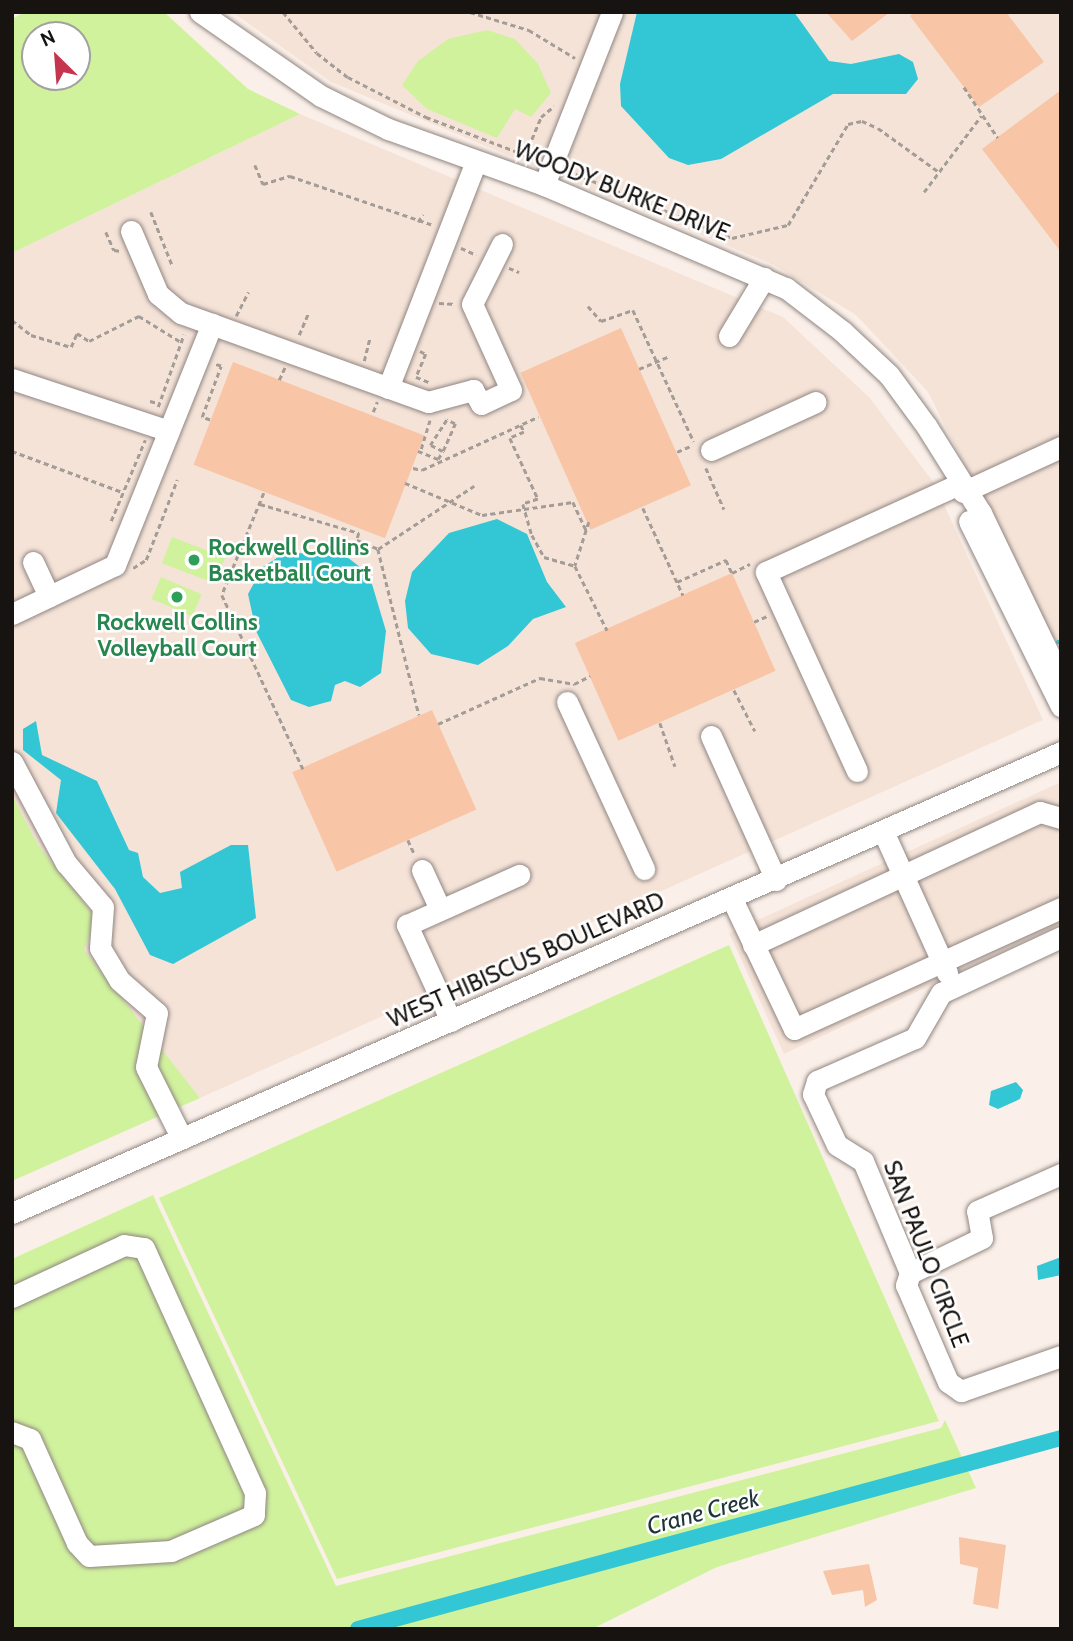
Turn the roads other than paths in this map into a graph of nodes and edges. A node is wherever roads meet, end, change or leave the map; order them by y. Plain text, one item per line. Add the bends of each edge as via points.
1 (201, 12) edge
2 (612, 12) edge
3 (476, 161) junction
4 (544, 185) junction
5 (131, 232) dead end
6 (502, 244) dead end
7 (764, 278) junction
8 (212, 324) junction
9 (729, 336) dead end
10 (12, 379) edge
11 (384, 392) junction
12 (816, 402) dead end
13 (169, 431) junction
14 (1061, 447) edge
15 (705, 457) road end
16 (961, 488) junction
17 (33, 562) dead end
18 (49, 597) junction
19 (12, 614) edge
20 (1061, 678) edge
21 (567, 702) dead end
22 (1061, 706) edge
23 (711, 736) dead end
24 (1061, 752) edge
25 (12, 762) edge
26 (857, 771) dead end
27 (1061, 818) edge
28 (883, 831) junction
29 (645, 869) dead end
30 (422, 870) dead end
31 (519, 875) dead end
32 (903, 876) junction
33 (776, 880) junction
34 (732, 899) junction
35 (1061, 908) edge
36 (440, 909) junction
37 (1061, 937) edge
38 (753, 945) junction
39 (942, 962) junction
40 (954, 988) junction
41 (451, 1021) junction
42 (182, 1139) junction
43 (1061, 1174) edge
44 (12, 1213) edge
45 (910, 1273) junction
46 (12, 1297) edge
47 (1061, 1356) edge
48 (12, 1432) edge

1 - 3 street, WOODY BURKE DRIVE via 321,96 388,129
2 - 4 street
3 - 4 street, WOODY BURKE DRIVE
3 - 11 street
4 - 7 street, WOODY BURKE DRIVE
5 - 8 street via 158,293 181,313
6 - 11 street via 472,304 511,390 481,404 473,390 428,402
7 - 9 street
7 - 16 street, WOODY BURKE DRIVE via 786,288 833,323 889,375
8 - 11 street via 361,378
8 - 13 street
10 - 13 street
12 - 15 street
13 - 18 street via 115,565
14 - 16 street
16 - 20 street, WOODY BURKE DRIVE via 981,513
16 - 22 street, WOODY BURKE DRIVE via 966,513
16 - 26 street via 766,572
17 - 18 street
18 - 19 street
21 - 29 street
23 - 33 street
24 - 28 street, WEST HIBISCUS BOULEVARD
25 - 42 street via 66,863 103,907 100,948 119,980 157,1013 146,1067
27 - 32 street via 1040,812
28 - 32 street
28 - 33 street, WEST HIBISCUS BOULEVARD
30 - 36 street
31 - 36 street
32 - 38 street
32 - 39 street
33 - 34 street, WEST HIBISCUS BOULEVARD
34 - 38 street
34 - 41 street, WEST HIBISCUS BOULEVARD
35 - 39 street
36 - 41 street via 407,925
37 - 40 street, SAN PAULO CIRCLE
38 - 39 street via 794,1029
39 - 40 street
40 - 45 street, SAN PAULO CIRCLE via 941,993 915,1038 817,1081 813,1094 837,1145 863,1161
41 - 42 street, WEST HIBISCUS BOULEVARD
42 - 44 street, WEST HIBISCUS BOULEVARD
43 - 45 street via 977,1211 982,1238
45 - 47 street, SAN PAULO CIRCLE via 906,1285 948,1382 961,1391
46 - 48 street via 124,1245 144,1248 255,1493 254,1514 171,1551 89,1556 77,1543 30,1439

